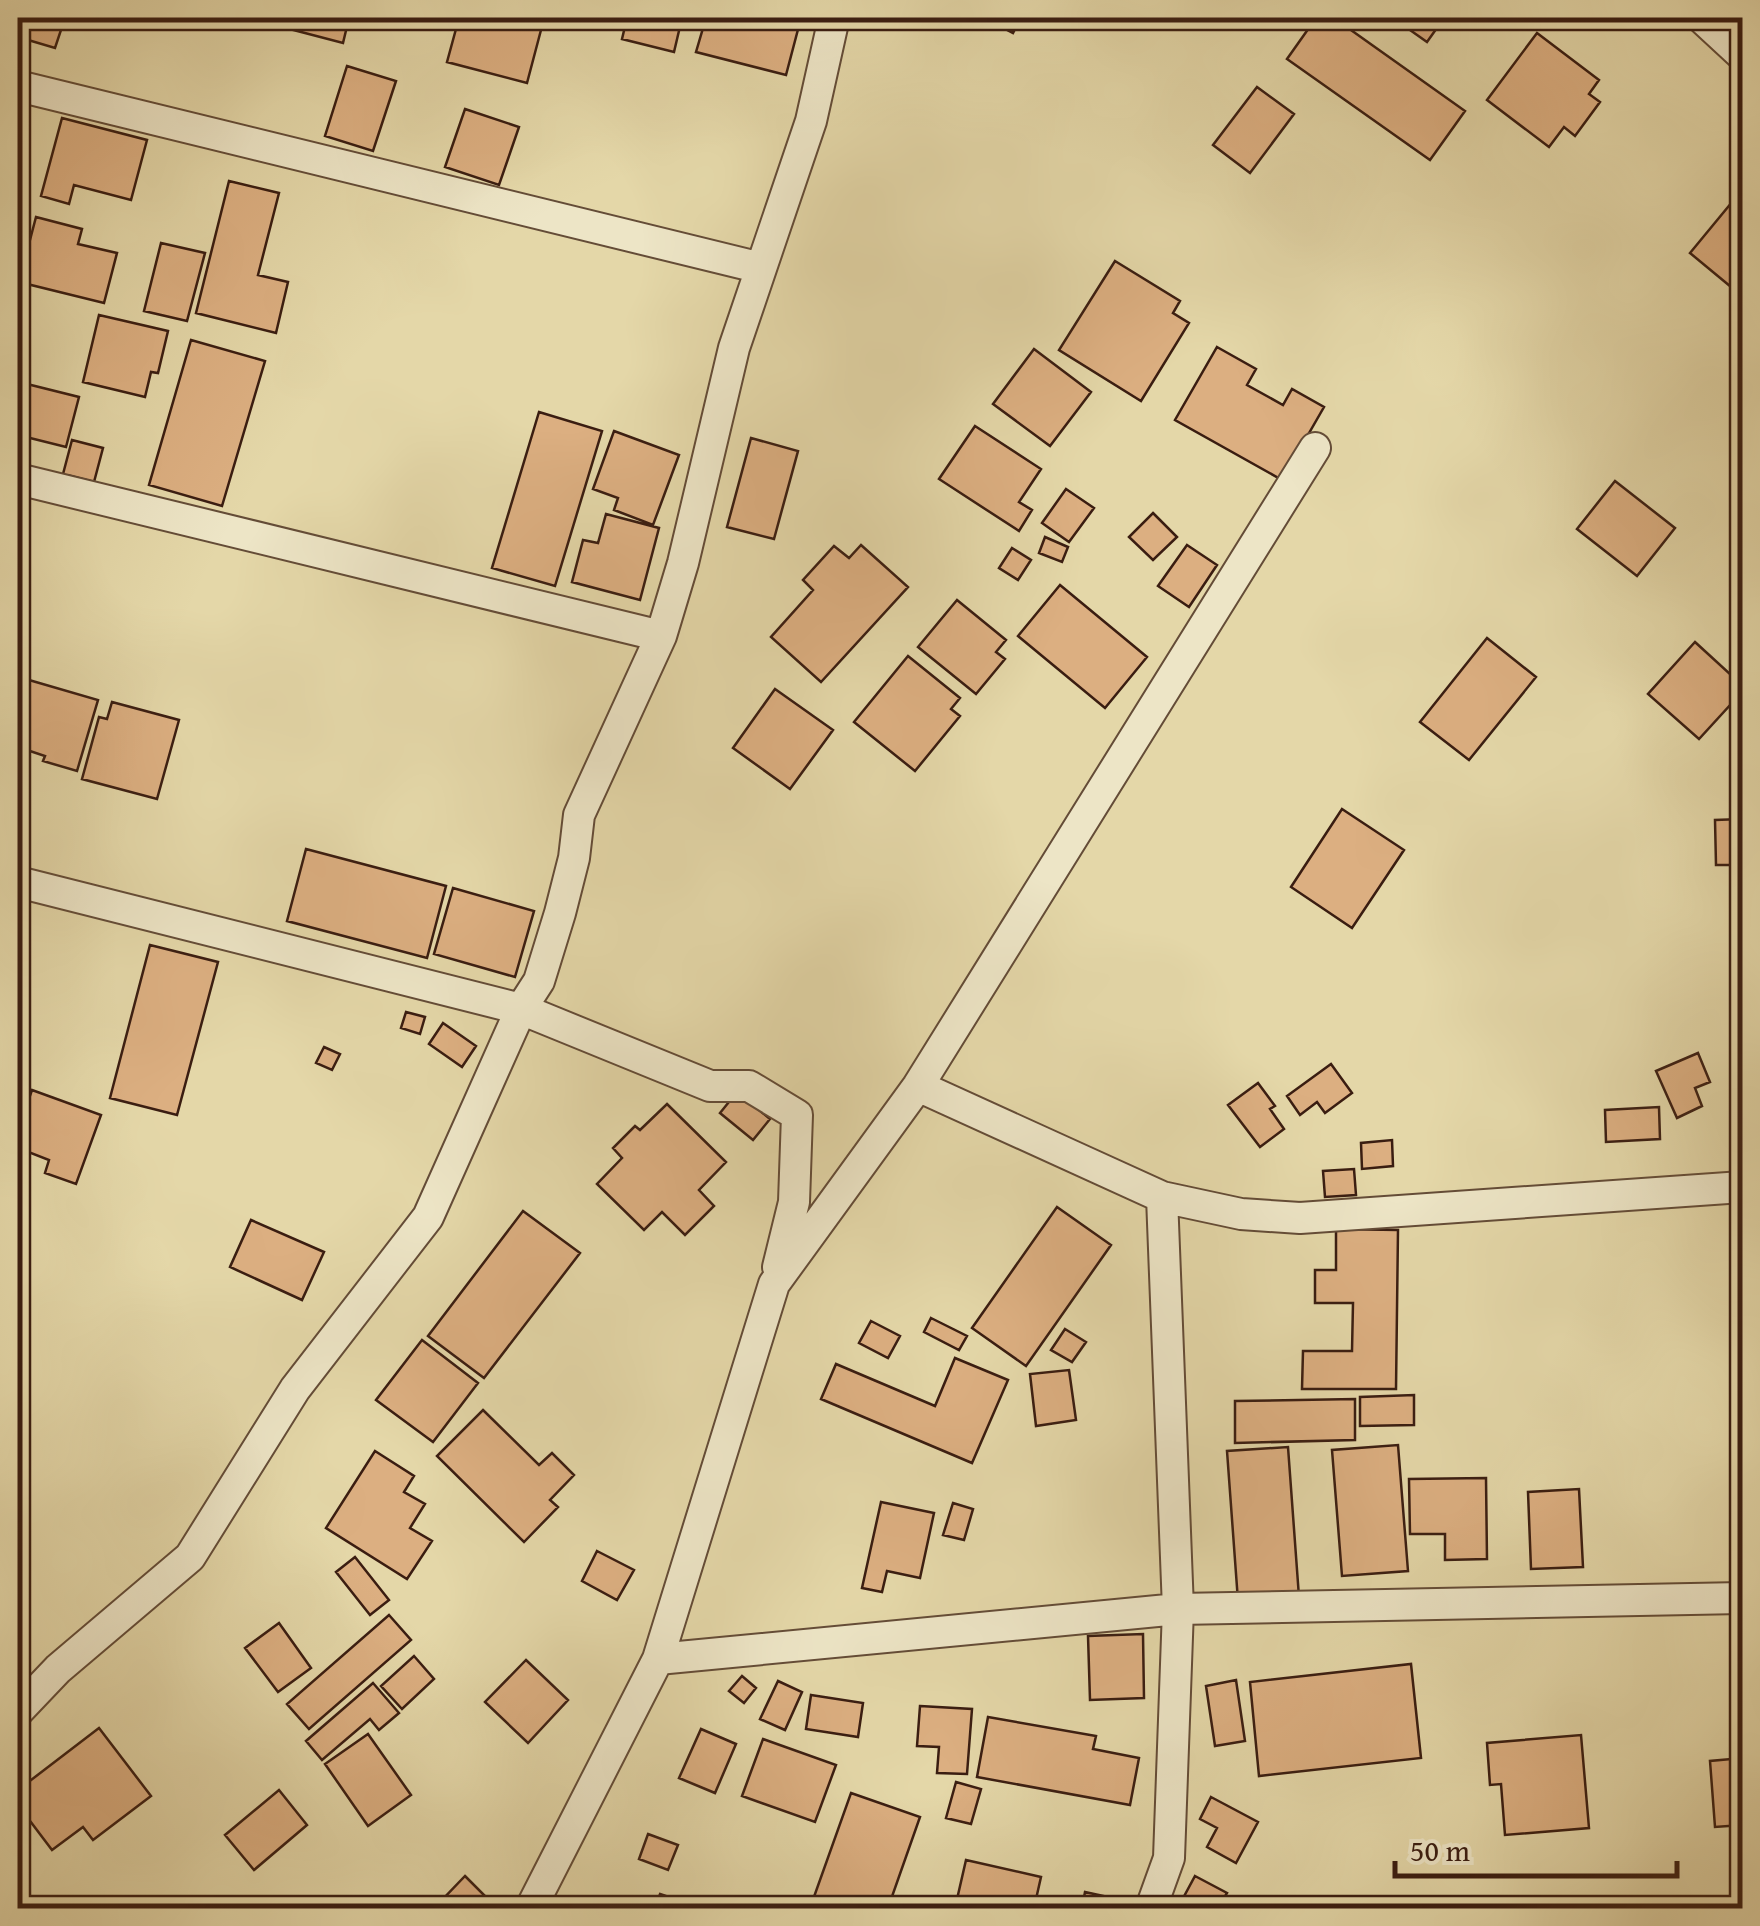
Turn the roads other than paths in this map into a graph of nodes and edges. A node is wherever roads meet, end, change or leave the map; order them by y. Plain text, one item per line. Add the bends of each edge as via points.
1 (834, 18) edge
2 (1702, 18) edge
3 (1742, 55) edge
4 (18, 86) edge
5 (761, 268) junction
6 (1315, 448) dead end
7 (18, 479) edge
8 (661, 636) junction
9 (18, 882) edge
10 (521, 1009) junction
11 (918, 1086) junction
12 (1742, 1187) edge
13 (1162, 1197) junction
14 (774, 1284) junction
15 (1742, 1598) edge
16 (1178, 1609) junction
17 (658, 1659) junction
18 (18, 1711) edge
19 (531, 1908) edge
20 (1151, 1908) edge

1 - 5 street via 811,122
2 - 3 street
4 - 5 street
5 - 8 street via 734,348
6 - 11 street
7 - 8 street
8 - 10 street via 580,815 560,913 539,981
9 - 10 street
10 - 14 street via 710,1086 749,1086 797,1115 794,1202
10 - 18 street via 428,1217 294,1390 190,1556
11 - 13 street
11 - 14 street
12 - 13 street via 1300,1218
13 - 16 street
14 - 17 street
15 - 16 street
16 - 17 street
16 - 20 street via 1169,1858
17 - 19 street

